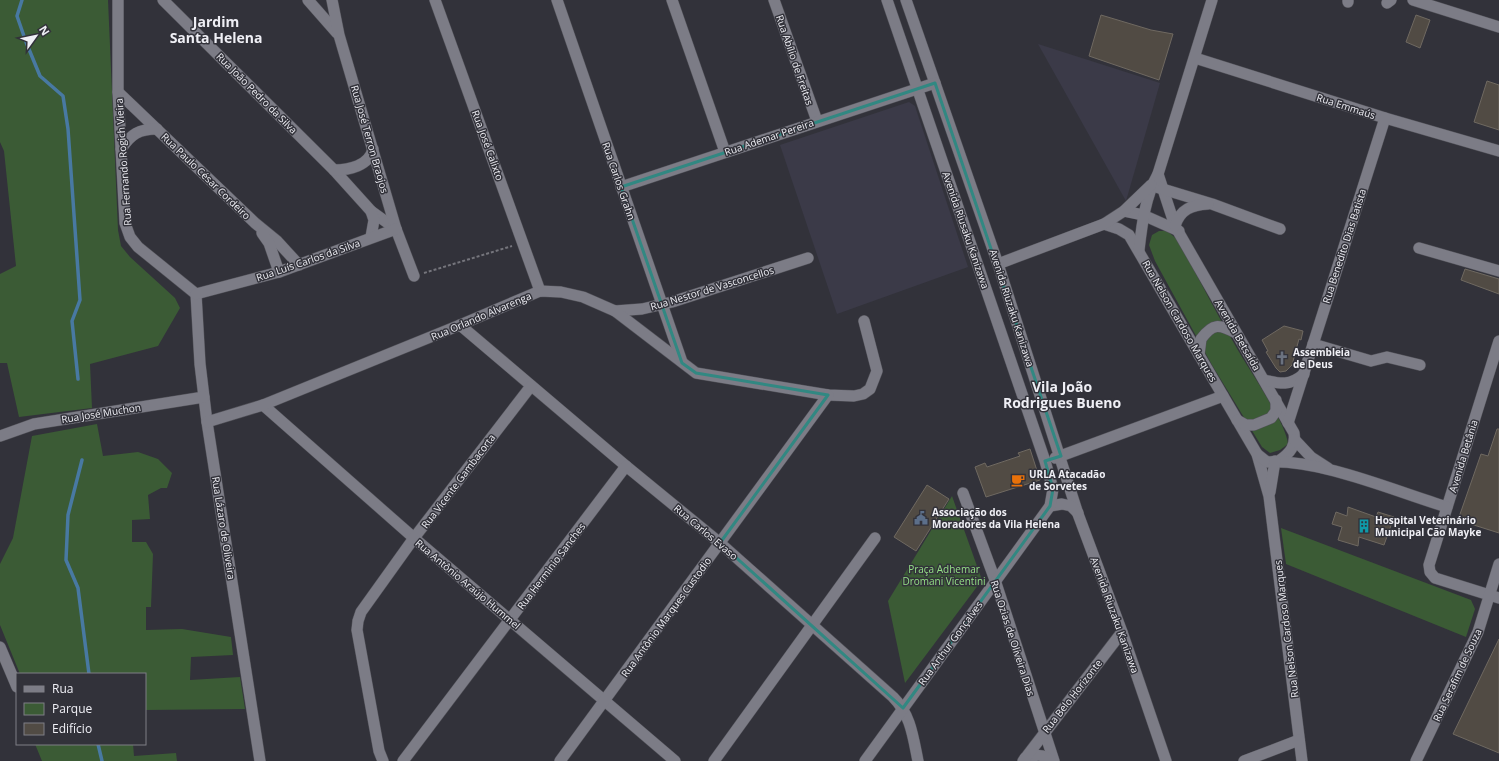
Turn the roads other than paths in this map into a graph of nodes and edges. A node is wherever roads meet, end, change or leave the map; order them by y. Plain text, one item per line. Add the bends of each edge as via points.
1 (118, 0) edge
2 (162, 0) edge
3 (308, 0) edge
4 (332, 0) edge
5 (435, 0) edge
6 (557, 0) edge
7 (672, 0) edge
8 (774, 0) edge
9 (888, 0) edge
10 (906, 0) edge
11 (1212, 0) edge
12 (1413, 0) edge
13 (1499, 27) edge
14 (339, 35) junction
15 (1194, 58) junction
16 (935, 83) junction
17 (918, 89) junction
18 (118, 92) junction
19 (1385, 118) junction
20 (817, 121) junction
21 (157, 129) junction
22 (121, 149) junction
23 (372, 149) junction
24 (1499, 151) edge
25 (724, 152) junction
26 (334, 170) junction
27 (621, 187) junction
28 (1154, 188) junction
29 (1212, 204) junction
30 (371, 210) junction
31 (1124, 211) junction
32 (1143, 216) junction
33 (255, 223) junction
34 (1104, 224) junction
35 (1173, 227) junction
36 (396, 229) junction
37 (1280, 229) dead end
38 (371, 237) junction
39 (1419, 248) dead end
40 (1139, 250) junction
41 (808, 258) dead end
42 (998, 264) junction
43 (299, 265) junction
44 (1499, 271) edge
45 (279, 272) junction
46 (414, 276) road end
47 (540, 291) junction
48 (196, 294) junction
49 (662, 304) junction
50 (614, 311) junction
51 (864, 321) dead end
52 (460, 325) junction
53 (1237, 333) junction
54 (1499, 341) edge
55 (1313, 344) junction
56 (1199, 355) junction
57 (682, 363) junction
58 (1420, 365) dead end
59 (1304, 374) junction
60 (1264, 380) junction
61 (531, 386) junction
62 (828, 394) junction
63 (1223, 396) junction
64 (204, 397) junction
65 (1276, 400) junction
66 (263, 405) junction
67 (1237, 419) junction
68 (207, 422) junction
69 (1288, 423) junction
70 (0, 436) edge
71 (1295, 440) junction
72 (1257, 454) junction
73 (1061, 456) junction
74 (1045, 461) junction
75 (1277, 461) junction
76 (626, 466) junction
77 (1332, 470) junction
78 (963, 493) dead end
79 (1269, 496) junction
80 (1050, 506) junction
81 (1447, 507) junction
82 (1078, 514) junction
83 (414, 538) junction
84 (875, 538) dead end
85 (720, 543) junction
86 (1499, 564) edge
87 (995, 580) junction
88 (1494, 597) edge
89 (510, 619) junction
90 (812, 626) junction
91 (1122, 632) junction
92 (0, 647) edge
93 (16, 684) edge
94 (604, 700) junction
95 (903, 708) junction
96 (1044, 734) junction
97 (1299, 740) junction
98 (1024, 759) edge
99 (382, 760) edge
100 (260, 761) edge
101 (403, 761) edge
102 (560, 761) edge
103 (675, 761) edge
104 (714, 761) edge
105 (865, 761) edge
106 (918, 761) edge
107 (1053, 761) edge
108 (1166, 761) edge
109 (1244, 761) edge
110 (1302, 761) edge
111 (1416, 761) edge

1 - 18 street, Rua Fernando Rogich Vieira
2 - 26 street, Rua João Pedro da Silva
3 - 14 street
4 - 14 street, Rua José Terron Braojos
5 - 47 street, Rua José Calixto
6 - 27 street, Rua Carlos Grahn
7 - 25 street
8 - 20 street, Rua Abílio de Freitas
9 - 17 street, Avenida Riusaku Kanizawa
10 - 16 street, Avenida Riuzaku Kanizawa
11 - 15 street
12 - 13 street
14 - 23 street, Rua José Terron Braojos
15 - 19 street, Rua Emmaús
15 - 28 street
16 - 17 street
16 - 42 street, Avenida Riuzaku Kanizawa
17 - 20 street, Rua Ademar Pereira
17 - 74 street, Avenida Riusaku Kanizawa
18 - 21 street, Rua Paulo César Cordeiro
18 - 22 street, Rua Fernando Rogich Vieira
19 - 24 street, Rua Emmaús
19 - 55 street, Rua Benedito Dias Batista
20 - 25 street, Rua Ademar Pereira
21 - 22 street, Rua Paulo César Cordeiro via 145,129 132,135
21 - 33 street, Rua Paulo César Cordeiro
22 - 48 street, Rua Fernando Rogich Vieira via 125,223 130,237 138,247
23 - 26 street via 363,164 346,170
23 - 36 street, Rua José Terron Braojos
25 - 27 street, Rua Ademar Pereira
26 - 30 street, Rua João Pedro da Silva
27 - 49 street, Rua Carlos Grahn
28 - 29 street
28 - 31 street
28 - 32 street, Rua Nelson Cardoso Marques
28 - 35 street, Avenida Betsaída
29 - 35 street via 1199,204 1185,210
29 - 37 street
30 - 36 street, Rua João Pedro da Silva
30 - 38 street via 374,220
31 - 32 street
31 - 34 street
32 - 35 street
32 - 40 street, Rua Nelson Cardoso Marques
33 - 43 street, Rua Paulo César Cordeiro via 277,241
33 - 45 street, Rua Paulo César Cordeiro via 269,243
34 - 40 street, Rua Nelson Cardoso Marques via 1129,235
34 - 42 street
35 - 40 street via 1155,224 1148,228 1142,236
35 - 53 street, Avenida Betsaída
36 - 38 street, Rua Luís Carlos da Silva
36 - 46 street, Rua José Terron Braojos
38 - 43 street, Rua Luís Carlos da Silva
39 - 44 street
40 - 56 street, Rua Nelson Cardoso Marques
41 - 49 street, Rua Nestor de Vasconcellos
42 - 73 street, Avenida Riuzaku Kanizawa
43 - 45 street, Rua Luís Carlos da Silva
45 - 48 street, Rua Luís Carlos da Silva
47 - 50 street, Rua Orlando Alvarenga via 583,297
47 - 52 street, Rua Orlando Alvarenga
48 - 64 street, Rua Lázaro de Oliveira
49 - 50 street, Rua Nestor de Vasconcellos via 642,309
49 - 57 street, Rua Carlos Grahn
50 - 57 street, Rua Orlando Alvarenga
51 - 62 street, Rua Orlando Alvarenga via 877,372 870,389 863,394
52 - 61 street, Rua Carlos Evaso
52 - 66 street, Rua Orlando Alvarenga
53 - 56 street via 1223,326 1216,326 1201,339
53 - 60 street, Avenida Betsaída
54 - 81 street, Avenida Betânia
55 - 58 street via 1372,361 1387,357
55 - 59 street, Rua Benedito Dias Batista
56 - 63 street, Rua Nelson Cardoso Marques
57 - 62 street, Rua Orlando Alvarenga via 696,373
59 - 60 street via 1295,382
59 - 69 street, Rua Benedito Dias Batista
60 - 65 street, Avenida Betsaída
61 - 76 street, Rua Carlos Evaso
61 - 83 street, Rua Vicente Gambacorta
62 - 85 street, Rua Antônio Marques Custodio
63 - 67 street, Rua Nelson Cardoso Marques
63 - 73 street
64 - 68 street, Rua Lázaro de Oliveira
64 - 70 street, Rua José Muchon via 34,424
65 - 67 street via 1276,411 1271,418 1254,425 1246,425
65 - 69 street, Avenida Betsaída
66 - 68 street, Rua Orlando Alvarenga
66 - 83 street, Rua Antônio Araújo Hummel
67 - 72 street, Rua Nelson Cardoso Marques
68 - 100 street, Rua Lázaro de Oliveira
69 - 71 street, Avenida Betsaída
71 - 75 street via 1290,453
71 - 77 street, Avenida Betsaída via 1311,457
72 - 75 street via 1266,462
72 - 79 street, Rua Nelson Cardoso Marques
73 - 74 street
73 - 82 street, Avenida Riuzaku Kanizawa
74 - 80 street via 1053,489
75 - 77 street, Avenida Betsaída
75 - 79 street, Rua Nelson Cardoso Marques
76 - 85 street, Rua Carlos Evaso
76 - 89 street, Rua Herminio Sanches
77 - 81 street, Avenida Betsaída
78 - 87 street, Rua Ozias de Oliveira Dias
79 - 97 street, Rua Nelson Cardoso Marques
80 - 82 street via 1072,506
80 - 87 street, Rua Arthur Gonçalves
81 - 88 street, Avenida Betânia via 1429,565 1430,572 1435,578
82 - 91 street, Avenida Riuzaku Kanizawa
83 - 89 street, Rua Antônio Araújo Hummel
83 - 99 street, Rua Vicente Gambacorta via 361,612 358,621 360,645
84 - 90 street
85 - 90 street, Rua Carlos Evaso
85 - 94 street, Rua Antônio Marques Custodio
86 - 88 street, Rua Serafim de Souza
87 - 95 street, Rua Arthur Gonçalves
87 - 96 street, Rua Ozias de Oliveira Dias
88 - 111 street, Rua Serafim de Souza
89 - 94 street, Rua Antônio Araújo Hummel
89 - 101 street, Rua Herminio Sanches
90 - 95 street, Rua Carlos Evaso
90 - 104 street
91 - 96 street, Rua Belo Horizonte
91 - 108 street, Avenida Riuzaku Kanizawa
92 - 93 street
94 - 102 street, Rua Antônio Marques Custodio
94 - 103 street, Rua Antônio Araújo Hummel
95 - 105 street, Rua Arthur Gonçalves
95 - 106 street, Rua Carlos Evaso via 911,724
96 - 98 street, Rua Belo Horizonte
96 - 107 street, Rua Ozias de Oliveira Dias
97 - 109 street
97 - 110 street, Rua Nelson Cardoso Marques
98 - 107 street via 1042,755

